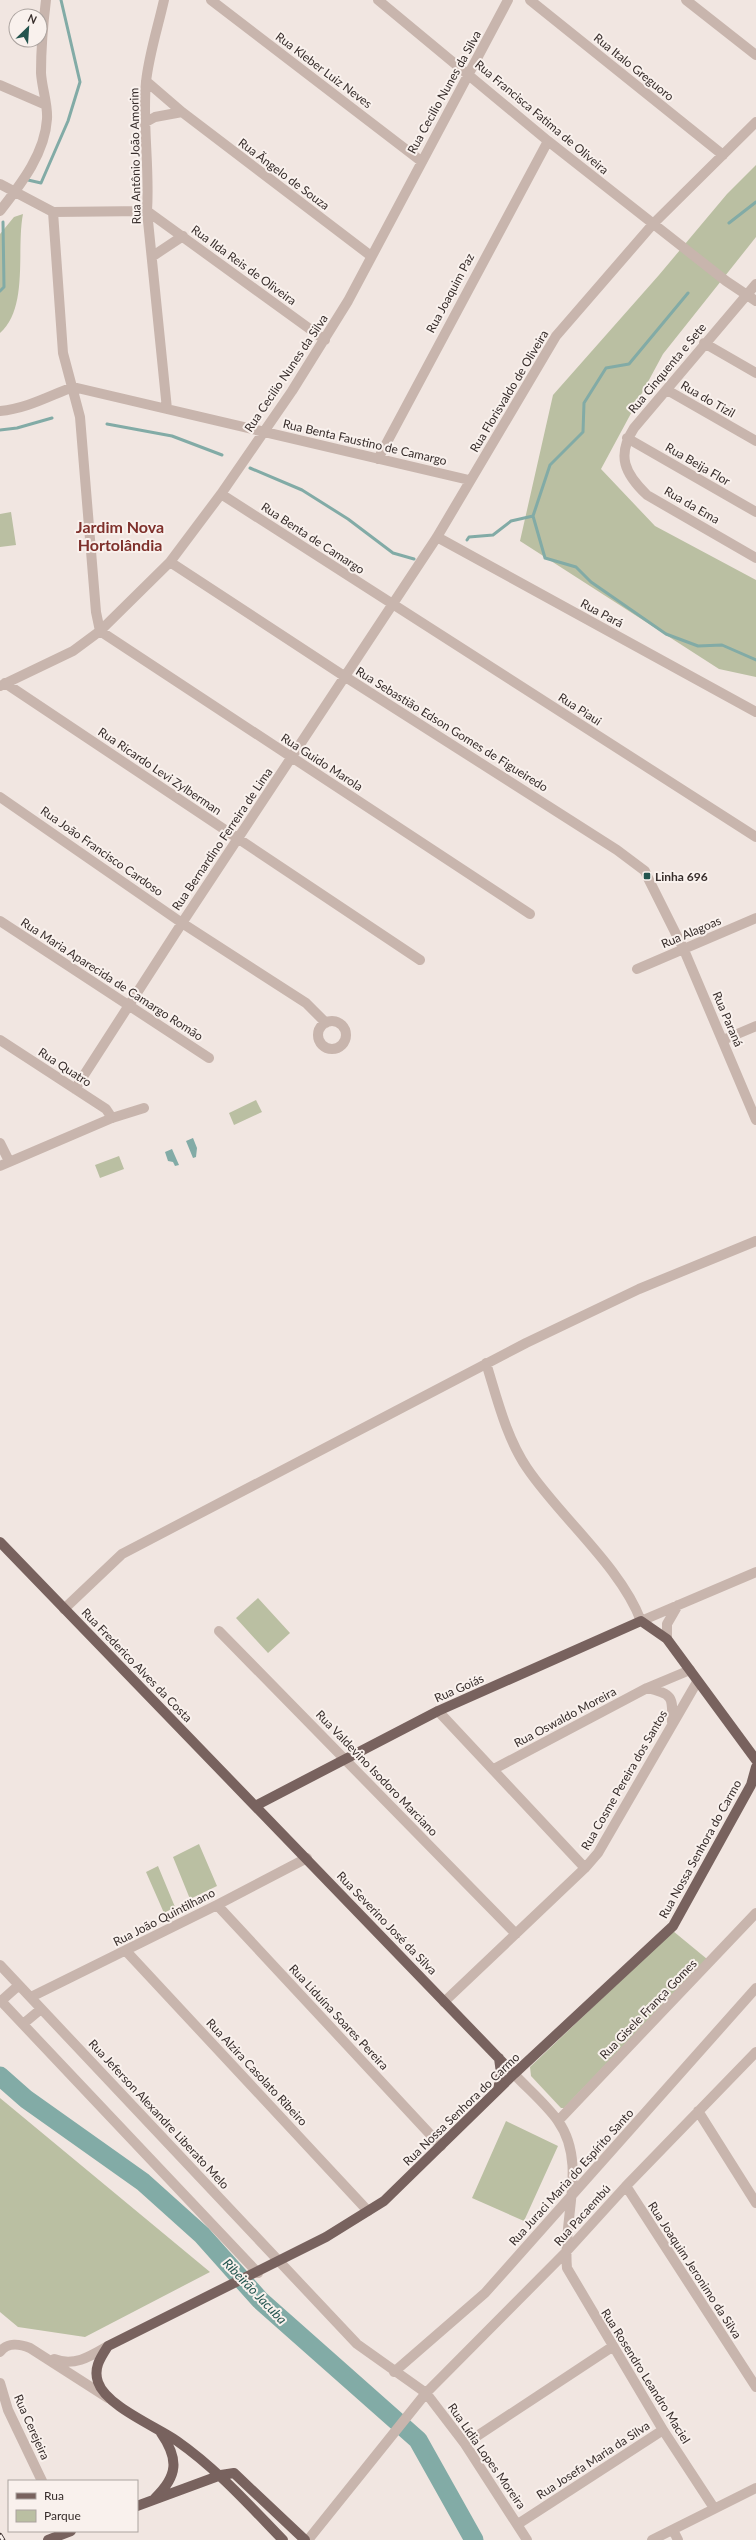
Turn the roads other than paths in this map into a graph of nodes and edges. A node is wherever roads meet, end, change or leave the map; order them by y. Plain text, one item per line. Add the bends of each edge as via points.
1 (46, 0) edge
2 (164, 0) edge
3 (211, 0) edge
4 (378, 0) edge
5 (508, 0) edge
6 (530, 0) edge
7 (686, 0) edge
8 (756, 55) edge
9 (470, 74) junction
10 (146, 82) junction
11 (0, 85) edge
12 (46, 105) junction
13 (182, 112) junction
14 (146, 122) junction
15 (756, 122) edge
16 (548, 141) junction
17 (723, 155) junction
18 (421, 161) junction
19 (0, 184) edge
20 (15, 191) junction
21 (0, 211) edge
22 (147, 211) junction
23 (53, 212) junction
24 (653, 224) junction
25 (183, 236) junction
26 (153, 256) junction
27 (370, 256) junction
28 (756, 284) edge
29 (752, 299) edge
30 (325, 340) junction
31 (704, 343) junction
32 (756, 372) edge
33 (73, 387) junction
34 (667, 390) junction
35 (167, 409) junction
36 (0, 411) edge
37 (262, 431) junction
38 (627, 438) junction
39 (756, 441) edge
40 (378, 459) junction
41 (470, 480) junction
42 (221, 494) junction
43 (756, 512) edge
44 (437, 537) junction
45 (756, 558) edge
46 (170, 562) junction
47 (391, 604) junction
48 (100, 632) junction
49 (344, 676) junction
50 (3, 684) edge
51 (756, 712) edge
52 (291, 758) junction
53 (0, 797) edge
54 (756, 836) edge
55 (238, 840) junction
56 (530, 914) dead end
57 (756, 918) edge
58 (0, 921) edge
59 (182, 923) junction
60 (684, 950) junction
61 (420, 960) dead end
62 (637, 970) dead end
63 (129, 1006) junction
64 (326, 1023) dead end
65 (756, 1026) edge
66 (0, 1040) edge
67 (723, 1040) junction
68 (209, 1058) dead end
69 (75, 1089) junction
70 (144, 1108) dead end
71 (112, 1118) junction
72 (756, 1120) edge
73 (0, 1143) edge
74 (4, 1164) edge
75 (756, 1241) edge
76 (486, 1363) junction
77 (0, 1542) edge
78 (756, 1572) edge
79 (678, 1605) junction
80 (64, 1609) junction
81 (641, 1622) junction
82 (219, 1631) dead end
83 (667, 1639) junction
84 (690, 1670) junction
85 (698, 1682) junction
86 (648, 1688) junction
87 (438, 1711) junction
88 (672, 1722) junction
89 (346, 1759) junction
90 (756, 1760) edge
91 (756, 1767) edge
92 (494, 1769) junction
93 (256, 1806) junction
94 (307, 1858) junction
95 (585, 1868) junction
96 (217, 1905) junction
97 (756, 1913) edge
98 (516, 1934) junction
99 (126, 1951) junction
100 (0, 1965) edge
101 (19, 1985) junction
102 (756, 1988) edge
103 (31, 1997) junction
104 (1, 2000) edge
105 (444, 2002) junction
106 (41, 2009) junction
107 (23, 2024) junction
108 (756, 2052) edge
109 (499, 2058) junction
110 (514, 2074) junction
111 (498, 2090) junction
112 (698, 2111) junction
113 (558, 2121) junction
114 (441, 2146) junction
115 (626, 2186) junction
116 (570, 2198) junction
117 (756, 2203) edge
118 (368, 2211) junction
119 (565, 2253) junction
120 (280, 2261) junction
121 (254, 2275) junction
122 (108, 2346) junction
123 (612, 2347) junction
124 (0, 2352) edge
125 (36, 2352) junction
126 (394, 2372) junction
127 (0, 2383) edge
128 (756, 2387) edge
129 (426, 2393) junction
130 (108, 2398) junction
131 (159, 2430) junction
132 (663, 2430) junction
133 (465, 2444) junction
134 (221, 2475) junction
135 (42, 2480) edge
136 (756, 2488) edge
137 (153, 2500) junction
138 (138, 2506) edge
139 (714, 2508) junction
140 (518, 2524) junction
141 (673, 2530) junction
142 (68, 2534) edge
143 (48, 2540) edge
144 (283, 2540) edge
145 (305, 2540) edge
146 (308, 2540) edge
147 (526, 2540) edge
148 (652, 2540) edge
149 (678, 2540) edge

1 - 12 street via 41,75
2 - 10 street, Rua Antônio João Amorim
3 - 18 street, Rua Kleber Luiz Neves
4 - 9 street, Rua Francisca Fatima de Oliveira
5 - 9 street, Rua Cecilio Nunes da Silva
6 - 17 street, Rua Italo Greguoro
7 - 8 street
9 - 16 street, Rua Francisca Fatima de Oliveira
9 - 18 street, Rua Cecilio Nunes da Silva
10 - 13 street, Rua Ãngelo de Souza
10 - 14 street, Rua Antônio João Amorim
11 - 12 street
12 - 20 street via 45,132 33,163
13 - 14 street via 155,117
13 - 27 street, Rua Ãngelo de Souza
14 - 22 street, Rua Antônio João Amorim via 150,181
15 - 17 street, Rua Florisvaldo de Oliveira
16 - 24 street, Rua Francisca Fatima de Oliveira
16 - 40 street, Rua Joaquim Paz
17 - 24 street, Rua Florisvaldo de Oliveira
18 - 27 street, Rua Cecilio Nunes da Silva
19 - 20 street
20 - 21 street
20 - 23 street
22 - 23 street
22 - 25 street, Rua Ilda Reis de Oliveira
22 - 26 street, Rua Antônio João Amorim
23 - 33 street via 63,353
24 - 29 street, Rua Francisca Fatima de Oliveira
24 - 41 street, Rua Florisvaldo de Oliveira via 556,336
25 - 26 street
25 - 30 street, Rua Ilda Reis de Oliveira
26 - 35 street, Rua Antônio João Amorim
27 - 30 street, Rua Cecilio Nunes da Silva
28 - 29 street, Rua Cinquenta e Sete
29 - 31 street, Rua Cinquenta e Sete
30 - 37 street, Rua Cecilio Nunes da Silva
31 - 32 street
31 - 34 street, Rua Cinquenta e Sete
33 - 35 street, Rua Benta Faustino de Camargo
33 - 36 street via 38,402
33 - 48 street via 80,417 95,605
34 - 38 street, Rua Cinquenta e Sete
34 - 39 street, Rua do Tizil
35 - 37 street, Rua Benta Faustino de Camargo
37 - 40 street, Rua Benta Faustino de Camargo
37 - 42 street, Rua Cecilio Nunes da Silva
38 - 43 street, Rua Beija Flor
38 - 45 street, Rua da Ema via 625,465 633,482 647,495
40 - 41 street, Rua Benta Faustino de Camargo
41 - 44 street, Rua Florisvaldo de Oliveira
42 - 46 street, Rua Cecilio Nunes da Silva
42 - 47 street, Rua Benta de Camargo
44 - 47 street, Rua Florisvaldo de Oliveira
44 - 51 street, Rua Pará
46 - 48 street, Rua Cecilio Nunes da Silva
46 - 49 street, Rua Sebastião Edson Gomes de Figueiredo
47 - 49 street, Rua Bernardino Ferreira de Lima
47 - 54 street, Rua Piaui
48 - 50 street, Rua Cecilio Nunes da Silva via 73,651
48 - 52 street, Rua Guido Marola
49 - 52 street, Rua Bernardino Ferreira de Lima
49 - 60 street, Rua Sebastião Edson Gomes de Figueiredo via 617,850 644,871
50 - 55 street, Rua Ricardo Levi Zylberman
52 - 55 street, Rua Bernardino Ferreira de Lima
52 - 56 street, Rua Guido Marola
53 - 59 street, Rua João Francisco Cardoso
55 - 59 street, Rua Bernardino Ferreira de Lima
55 - 61 street, Rua Ricardo Levi Zylberman
57 - 60 street, Rua Alagoas
58 - 63 street, Rua Maria Aparecida de Camargo Romão
59 - 63 street, Rua Bernardino Ferreira de Lima
59 - 64 street, Rua João Francisco Cardoso via 306,1002
60 - 62 street, Rua Alagoas
60 - 67 street, Rua Paraná
63 - 68 street, Rua Maria Aparecida de Camargo Romão
63 - 69 street, Rua Bernardino Ferreira de Lima
65 - 67 street
66 - 69 street, Rua Quatro
67 - 72 street, Rua Paraná
69 - 71 street, Rua Quatro via 106,1109
70 - 71 street
71 - 74 street
73 - 74 street
75 - 76 street via 639,1289
76 - 80 street via 122,1554
76 - 81 street via 502,1415 527,1468 620,1584 633,1603
77 - 80 main road, Rua Frederico Alves da Costa
78 - 79 street, Rua Goiás
79 - 81 street, Rua Goiás
79 - 83 street via 667,1624
80 - 93 main road, Rua Frederico Alves da Costa
81 - 83 main road
81 - 87 main road, Rua Goiás
82 - 89 street, Rua Valdevino Isodoro Marciano
83 - 84 main road
84 - 85 main road
84 - 86 street, Rua Oswaldo Moreira
85 - 88 street, Rua Cosme Pereira dos Santos
85 - 90 main road
86 - 88 street via 669,1694 672,1699
86 - 92 street, Rua Oswaldo Moreira
87 - 89 main road, Rua Goiás
87 - 92 street
88 - 95 street, Rua Cosme Pereira dos Santos via 598,1853
89 - 93 main road, Rua Goiás
89 - 98 street, Rua Valdevino Isodoro Marciano
91 - 110 main road, Rua Nossa Senhora do Carmo via 752,1785 673,1926
92 - 95 street
93 - 94 main road, Rua Severino José da Silva
94 - 96 street, Rua João Quintilhano
94 - 105 main road, Rua Severino José da Silva
95 - 98 street, Rua Cosme Pereira dos Santos
96 - 99 street, Rua João Quintilhano
96 - 114 street, Rua Liduína Soares Pereira
97 - 113 street, Rua Gisele França Gomes
98 - 105 street, Rua Cosme Pereira dos Santos
99 - 103 street, Rua João Quintilhano
99 - 118 street, Rua Alzira Casolato Ribeiro
100 - 101 street, Rua Jeferson Alexandre Liberato Melo
101 - 103 street, Rua Jeferson Alexandre Liberato Melo
101 - 104 street
102 - 116 street, Rua Juraci Maria do Espírito Santo
103 - 106 street, Rua Jeferson Alexandre Liberato Melo
104 - 107 street
105 - 109 main road, Rua Severino José da Silva
106 - 107 street
106 - 120 street, Rua Jeferson Alexandre Liberato Melo
107 - 121 street
108 - 112 street, Rua Pacaembú
109 - 110 main road, Rua Severino José da Silva
109 - 111 main road via 501,2073
110 - 111 main road, Rua Nossa Senhora do Carmo
110 - 113 street, Rua Severino José da Silva
111 - 114 main road, Rua Nossa Senhora do Carmo
112 - 115 street, Rua Pacaembú
112 - 117 street
113 - 116 street, Rua Severino José da Silva via 571,2146 573,2168
114 - 118 main road, Rua Nossa Senhora do Carmo via 384,2201
115 - 119 street, Rua Pacaembú
115 - 128 street, Rua Joaquim Jeronimo da Silva
116 - 119 street, Rua Severino José da Silva
116 - 126 street, Rua Juraci Maria do Espírito Santo via 485,2293
118 - 120 main road, Rua Nossa Senhora do Carmo via 326,2238
119 - 123 street, Rua Rosendro Leandro Maciel via 567,2268
119 - 129 street, Rua Pacaembú
120 - 121 main road, Rua Nossa Senhora do Carmo
120 - 126 street, Rua Lídia Lopes Moreira via 357,2344
121 - 122 main road, Rua Nossa Senhora do Carmo
122 - 125 street via 83,2359 68,2363
122 - 130 main road via 96,2372 98,2382
123 - 132 street, Rua Rosendro Leandro Maciel
123 - 133 street
124 - 125 street via 8,2345 17,2344
125 - 130 street
126 - 129 street, Rua Lídia Lopes Moreira
127 - 135 street, Rua Cerejeira via 8,2410
129 - 133 street, Rua Lídia Lopes Moreira
129 - 146 street, Rua Pacaembú
130 - 131 main road
131 - 134 main road
131 - 137 main road via 170,2446 175,2462 170,2480
132 - 139 street, Rua Rosendro Leandro Maciel
132 - 140 street, Rua Josefa Maria da Silva
133 - 140 street, Rua Lídia Lopes Moreira
134 - 137 main road
134 - 144 main road
134 - 145 main road via 230,2473 240,2476
136 - 139 street
137 - 138 main road
139 - 141 street
140 - 147 street, Rua Lídia Lopes Moreira
141 - 148 street
141 - 149 street
142 - 143 main road

